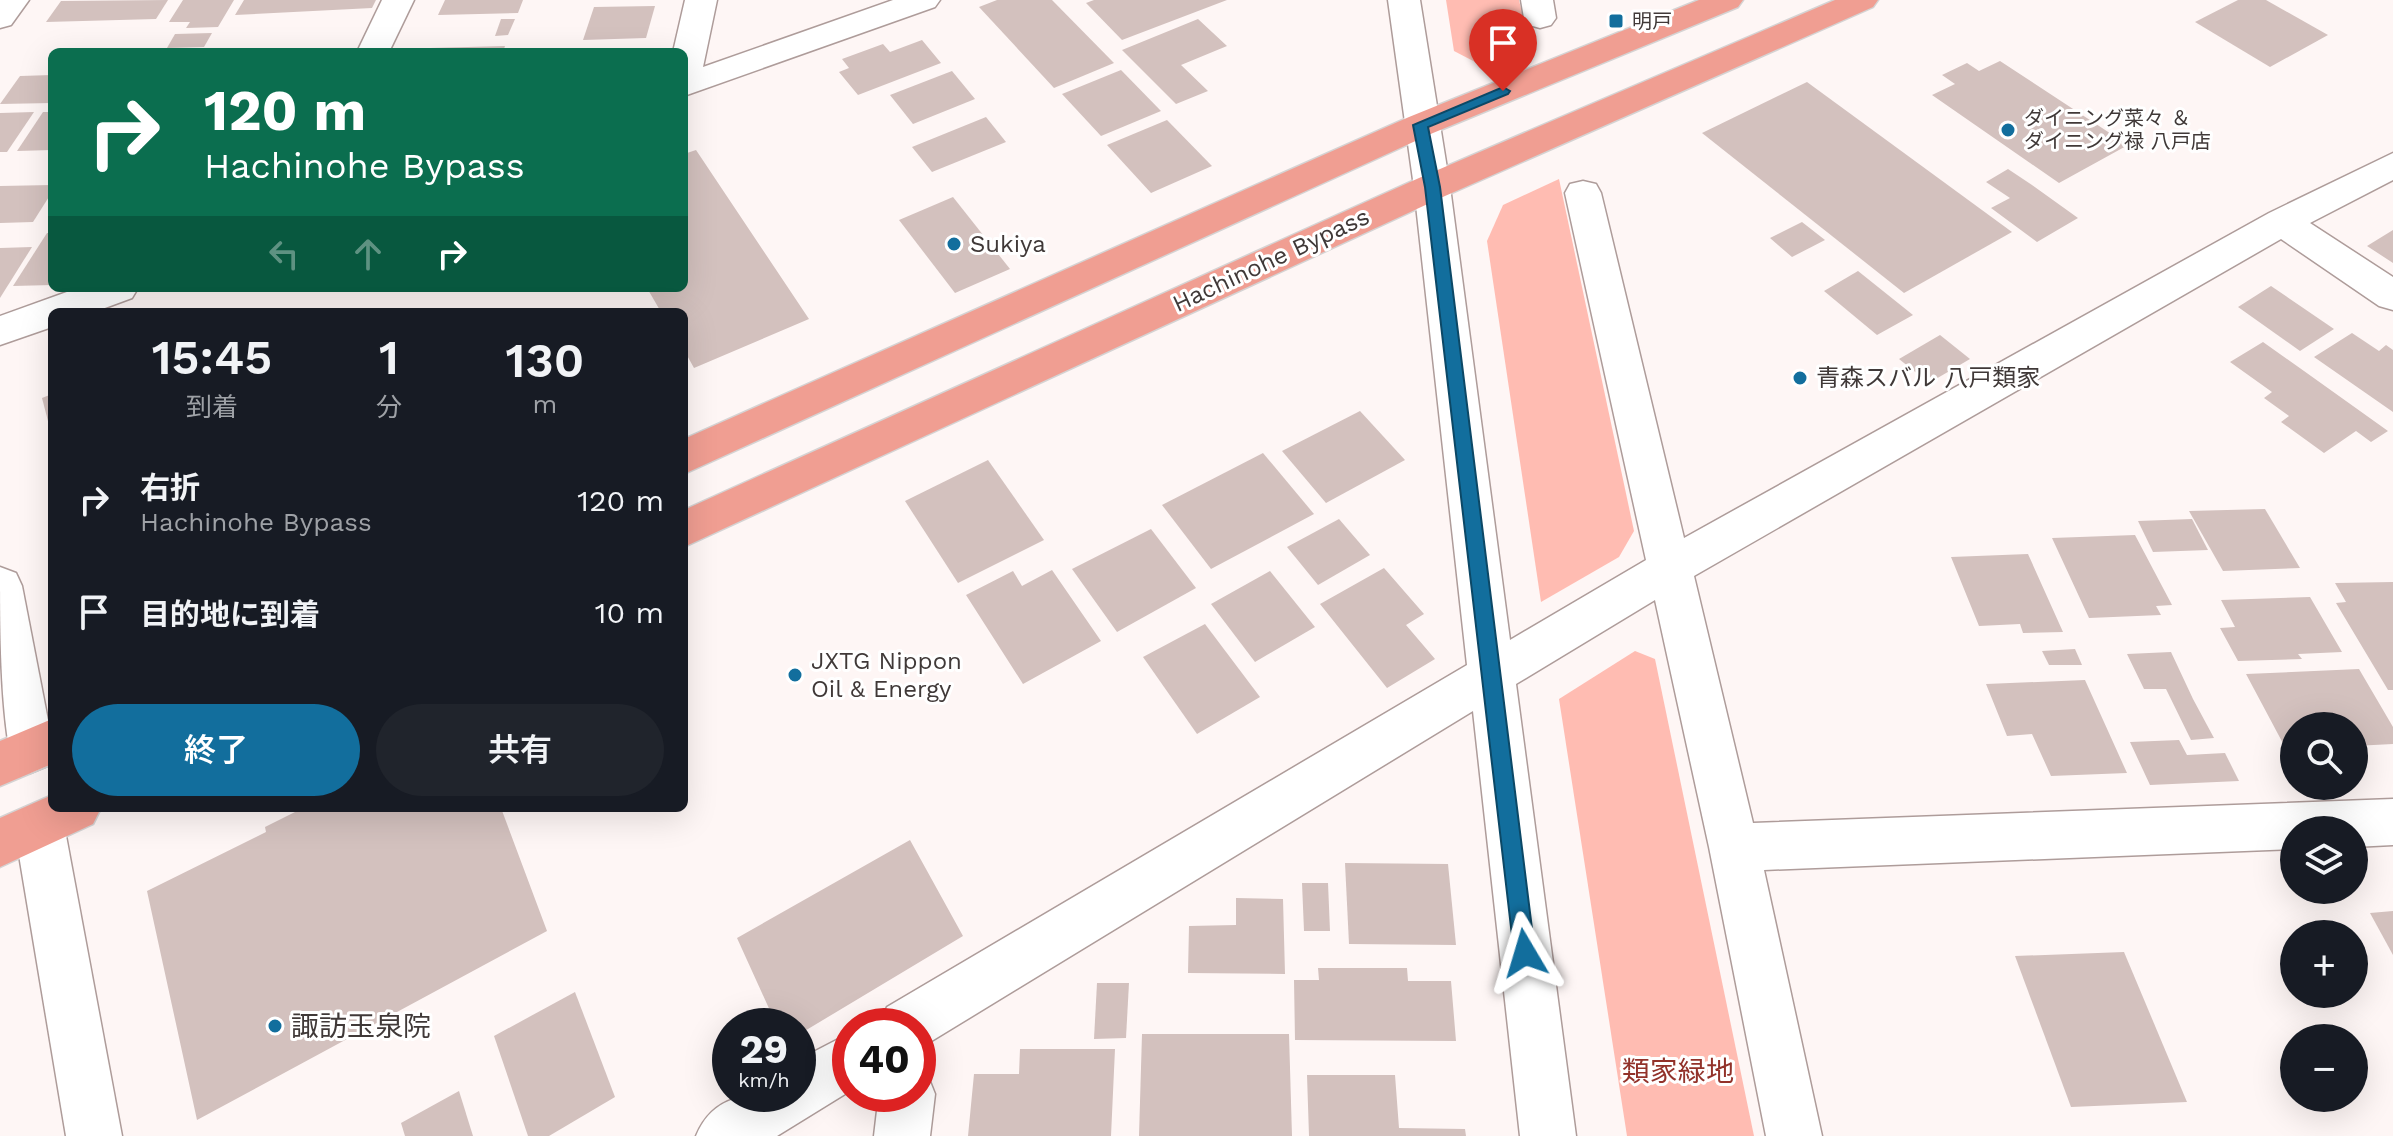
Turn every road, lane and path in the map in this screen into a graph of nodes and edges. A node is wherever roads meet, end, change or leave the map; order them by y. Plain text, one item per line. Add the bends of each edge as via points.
1 (13, 0) edge
2 (398, 0) edge
3 (701, 0) edge
4 (924, 0) edge
5 (1404, 0) edge
6 (1727, 0) edge
7 (1862, 0) edge
8 (0, 18) edge
9 (375, 48) edge
10 (688, 58) edge
11 (688, 84) edge
12 (1421, 125) junction
13 (2393, 165) edge
14 (1432, 187) junction
15 (1583, 193) dead end
16 (2282, 222) junction
17 (108, 292) edge
18 (2393, 296) edge
19 (64, 308) edge
20 (48, 314) edge
21 (0, 331) edge
22 (688, 455) edge
23 (688, 527) edge
24 (1670, 568) junction
25 (0, 586) edge
26 (1490, 678) junction
27 (27, 752) edge
28 (2393, 822) edge
29 (38, 825) edge
30 (1734, 847) junction
31 (936, 1010) edge
32 (764, 1112) edge
33 (905, 1112) edge
34 (94, 1136) edge
35 (724, 1136) edge
36 (902, 1136) edge
37 (1548, 1136) edge
38 (1794, 1136) edge

1 - 8 street
2 - 9 street
3 - 10 street
4 - 11 street
5 - 12 street
6 - 12 highway
7 - 14 highway, Hachinohe Bypass
12 - 14 street
12 - 22 highway
13 - 16 street
14 - 23 highway, Hachinohe Bypass
14 - 26 street
15 - 24 street
16 - 18 street
16 - 24 street
17 - 19 street
20 - 21 street
24 - 26 street
24 - 30 street
25 - 27 street
26 - 31 street
26 - 37 street
28 - 30 street
29 - 34 street
30 - 38 street
32 - 35 street
33 - 36 street

